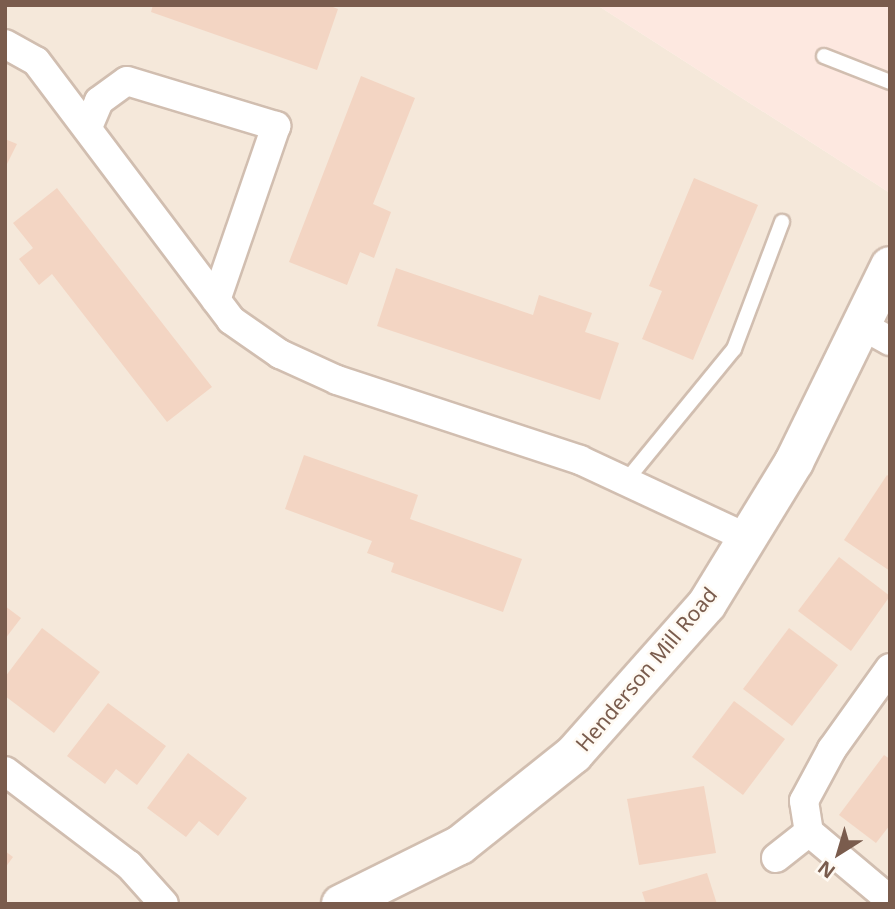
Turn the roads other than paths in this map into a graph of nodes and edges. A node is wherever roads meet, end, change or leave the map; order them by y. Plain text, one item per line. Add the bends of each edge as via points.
1 (5, 44) edge
2 (824, 56) dead end
3 (890, 82) edge
4 (88, 127) junction
5 (782, 222) dead end
6 (890, 266) edge
7 (216, 300) junction
8 (875, 333) edge
9 (625, 482) junction
10 (747, 538) junction
11 (890, 668) edge
12 (5, 771) edge
13 (809, 832) junction
14 (776, 858) dead end
15 (890, 900) edge
16 (351, 903) edge
17 (164, 904) edge

1 - 4 street via 36,61
2 - 3 lane
4 - 7 street
4 - 7 street via 99,101 127,81 276,126
5 - 9 lane via 734,349
6 - 8 street, Henderson Mill Road
7 - 9 street via 232,320 280,354 337,380 580,460
8 - 10 street, Henderson Mill Road
9 - 10 street
10 - 16 street, Henderson Mill Road via 707,604 574,754 460,845
11 - 13 street via 832,749 804,802
12 - 17 street via 129,865
13 - 14 street
13 - 15 street via 850,871

